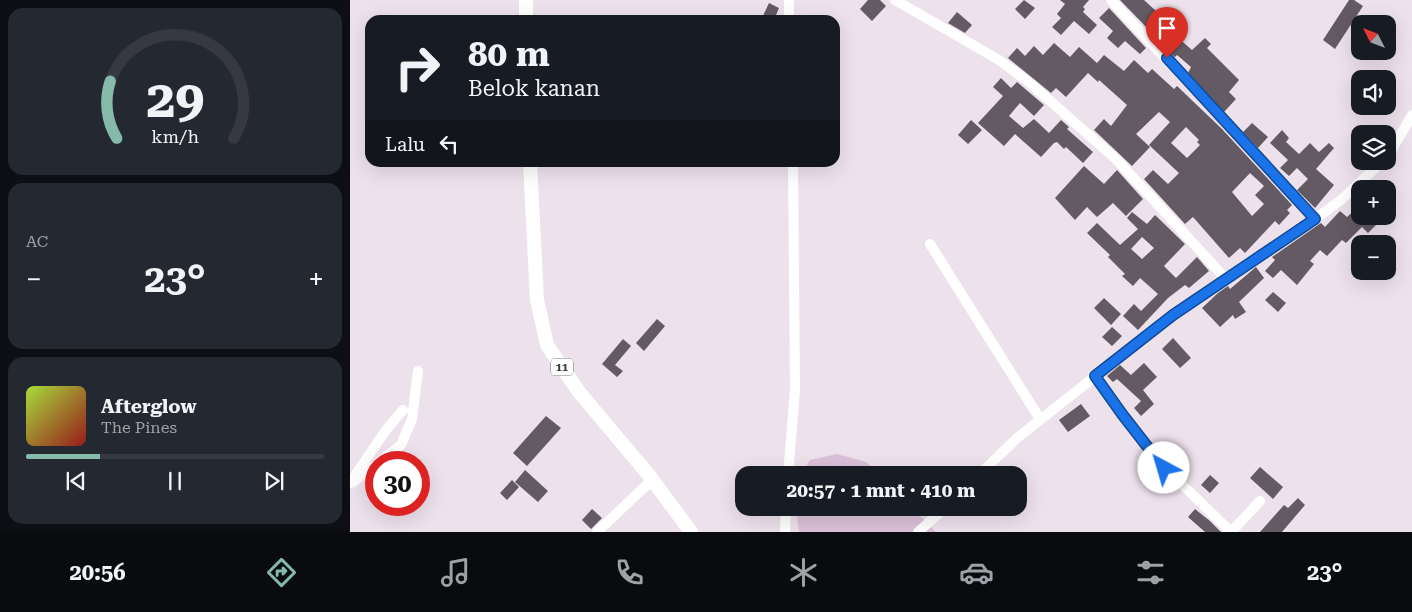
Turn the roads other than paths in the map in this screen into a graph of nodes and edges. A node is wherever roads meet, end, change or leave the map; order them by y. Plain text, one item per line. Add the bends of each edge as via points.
1 (526, 0) edge
2 (789, 0) edge
3 (895, 0) edge
4 (1111, 0) edge
5 (526, 15) edge
6 (789, 15) edge
7 (1412, 116) edge
8 (1396, 143) edge
9 (530, 167) edge
10 (793, 167) edge
11 (1373, 170) edge
12 (1315, 219) junction
13 (930, 244) dead end
14 (1226, 279) junction
15 (418, 370) dead end
16 (1095, 376) junction
17 (403, 410) dead end
18 (1040, 419) junction
19 (393, 451) edge
20 (789, 466) edge
21 (989, 466) edge
22 (365, 473) edge
23 (652, 480) junction
24 (350, 484) edge
25 (1260, 501) dead end
26 (786, 516) edge
27 (935, 516) edge
28 (597, 532) edge
29 (691, 532) edge
30 (785, 532) edge
31 (918, 532) edge
32 (1231, 532) edge

1 - 5 highway
2 - 6 street
3 - 14 street via 999,60 1030,83 1117,160
4 - 12 street
7 - 8 street
9 - 23 highway, 11 via 536,300 547,344 579,392
10 - 20 street via 795,390
11 - 12 street
12 - 14 street
13 - 18 street
14 - 16 street via 1173,315
15 - 19 street via 412,419 401,445
16 - 18 street
16 - 32 street via 1164,468
17 - 24 street
18 - 21 street
22 - 24 street
23 - 28 street
23 - 29 highway, 11
25 - 32 street
26 - 30 street
27 - 31 street

